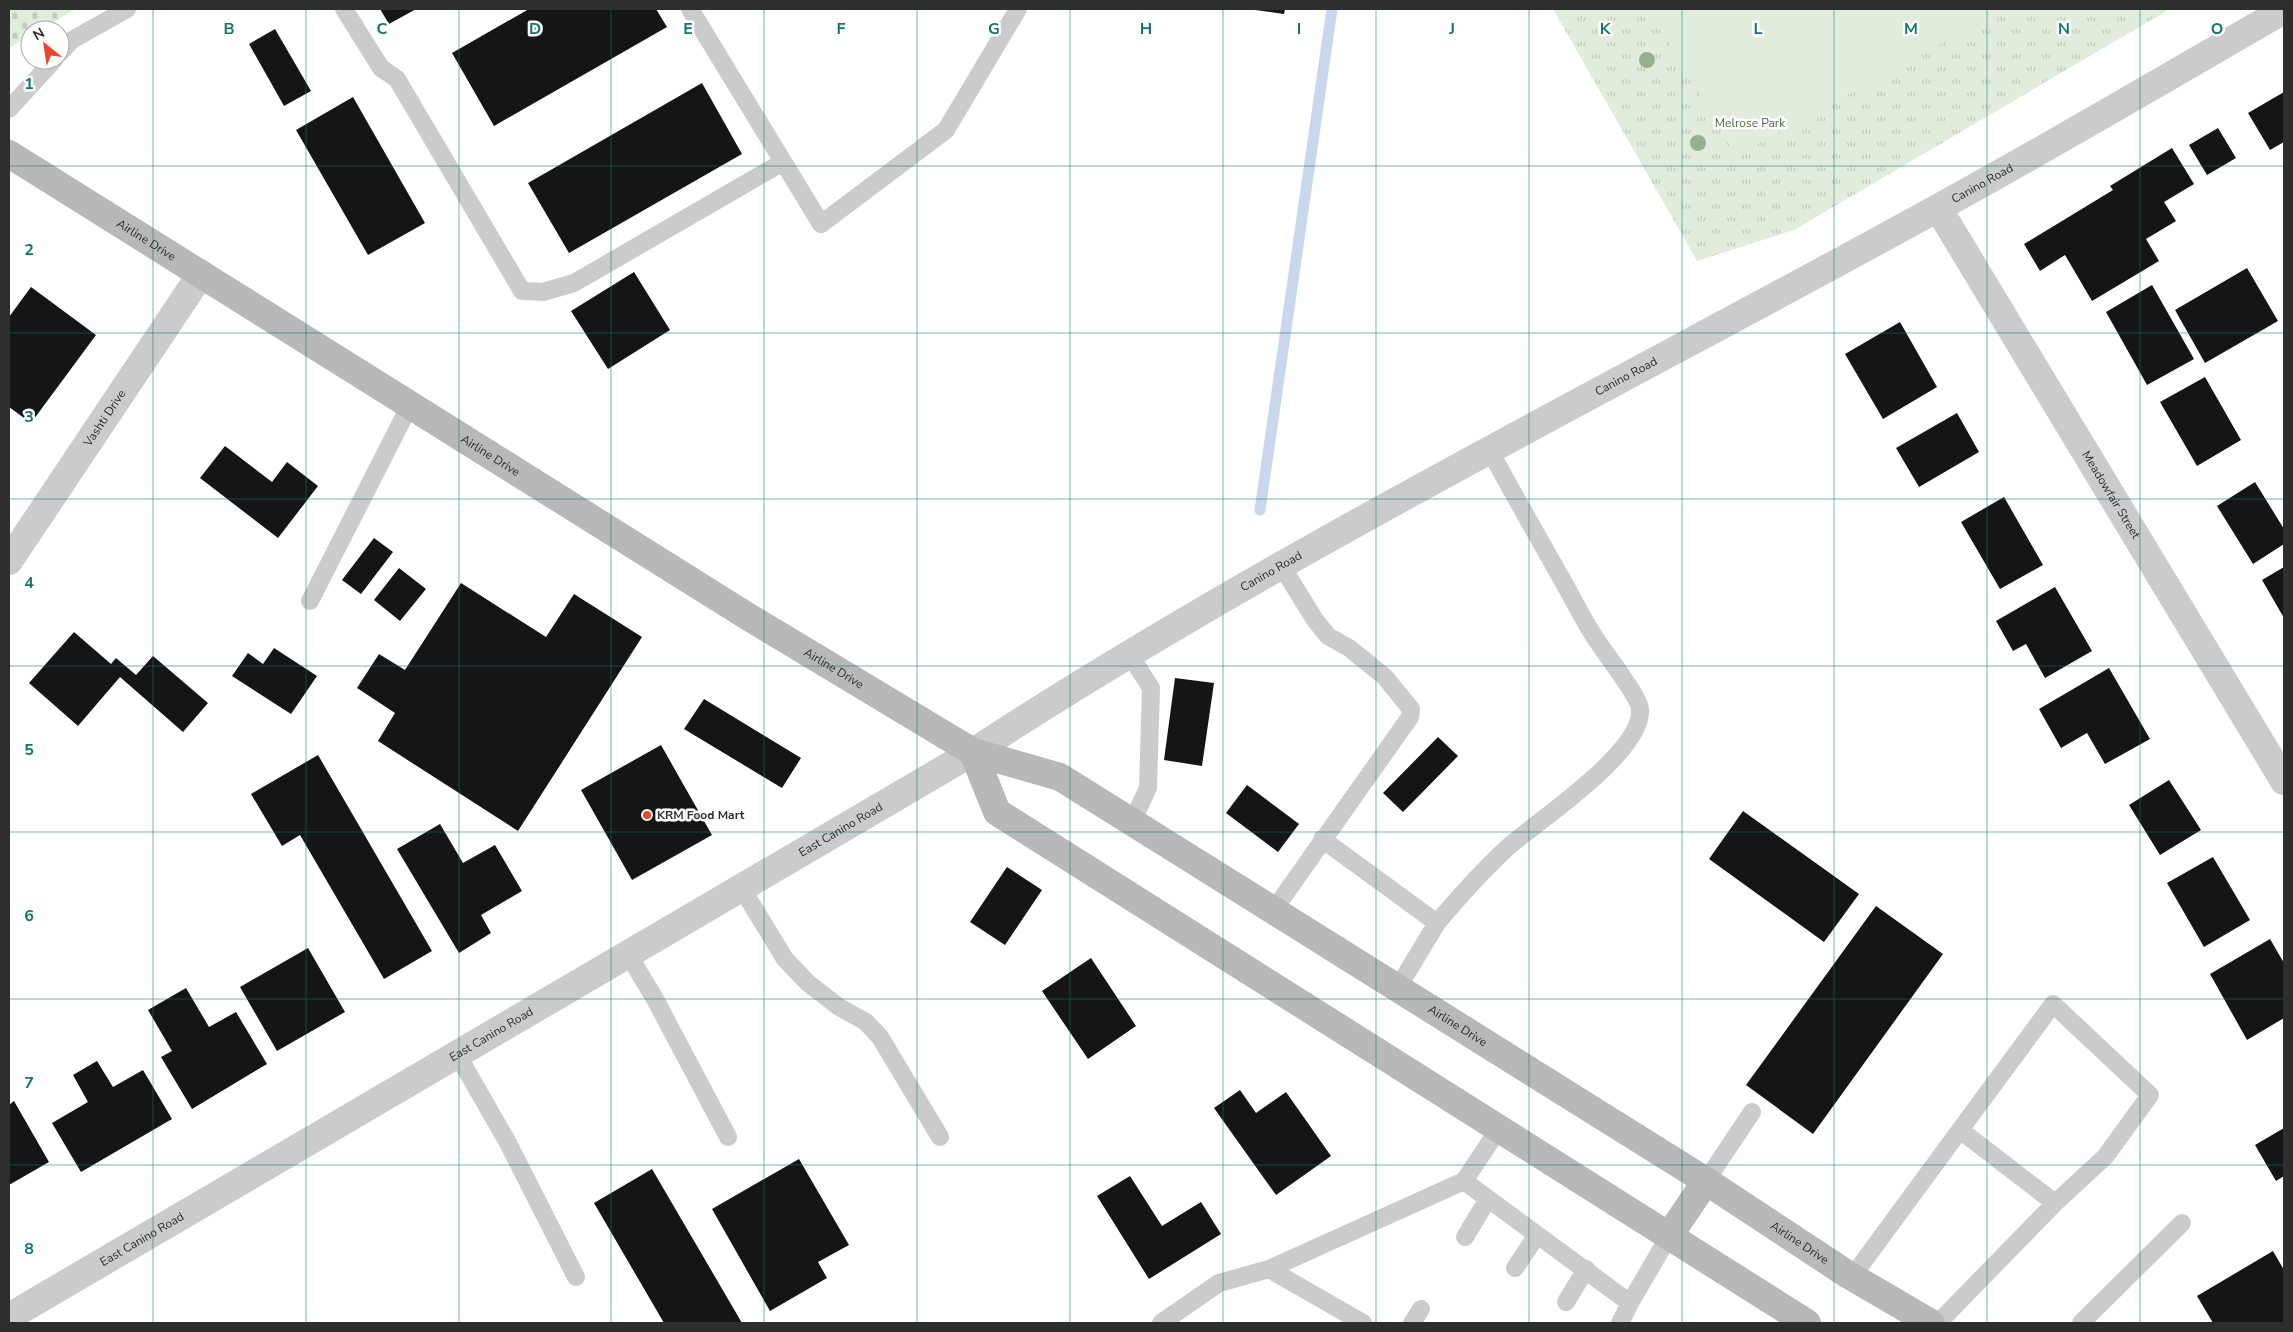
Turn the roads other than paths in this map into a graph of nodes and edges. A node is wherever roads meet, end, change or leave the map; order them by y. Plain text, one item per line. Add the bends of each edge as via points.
1 (127, 9) edge
2 (344, 9) edge
3 (690, 9) edge
4 (1018, 9) edge
5 (2284, 10) edge
6 (70, 42) edge
7 (45, 70) edge
8 (9, 109) edge
9 (9, 154) edge
10 (783, 162) junction
11 (1938, 208) junction
12 (201, 274) junction
13 (410, 405) junction
14 (1490, 451) junction
15 (9, 561) edge
16 (1281, 565) junction
17 (310, 601) dead end
18 (1130, 656) junction
19 (973, 752) junction
20 (2284, 781) edge
21 (1132, 822) junction
22 (1322, 839) junction
23 (741, 887) junction
24 (1273, 911) junction
25 (1437, 923) junction
26 (628, 954) junction
27 (1397, 989) junction
28 (457, 1054) junction
29 (1752, 1112) dead end
30 (1498, 1130) junction
31 (1960, 1130) junction
32 (728, 1137) dead end
33 (940, 1137) dead end
34 (1464, 1181) junction
35 (1706, 1181) junction
36 (1488, 1199) junction
37 (2055, 1204) junction
38 (2182, 1223) dead end
39 (1537, 1234) junction
40 (1669, 1236) junction
41 (1465, 1237) dead end
42 (1515, 1268) dead end
43 (1586, 1268) junction
44 (1269, 1269) junction
45 (576, 1277) dead end
46 (1852, 1277) junction
47 (1566, 1302) dead end
48 (1630, 1303) junction
49 (15, 1318) edge
50 (1161, 1323) edge
51 (1363, 1323) edge
52 (1620, 1323) edge
53 (1807, 1323) edge
54 (1931, 1323) edge
55 (1938, 1323) edge
56 (2081, 1323) edge

1 - 6 lane
2 - 10 lane via 381,68 397,79 522,291 543,292 574,283
3 - 10 lane
4 - 10 lane via 946,130 821,224
5 - 11 street, Canino Road
7 - 8 lane
9 - 12 main road, Airline Drive
11 - 14 street, Canino Road
11 - 20 street, Meadowfair Street
12 - 13 main road, Airline Drive
12 - 15 street, Vashti Drive
13 - 17 lane
13 - 19 main road, Airline Drive via 747,616
14 - 16 street, Canino Road
14 - 25 lane via 1599,645 1640,708 1638,723 1616,757 1508,847 1470,884
16 - 18 street, Canino Road
16 - 22 lane via 1328,636 1384,676 1410,709 1410,717
18 - 19 street, Canino Road
18 - 21 lane via 1151,688 1148,788
19 - 21 main road, Airline Drive via 1060,777
19 - 23 street, East Canino Road
19 - 30 main road via 997,812
21 - 24 main road, Airline Drive
22 - 24 lane
22 - 25 lane
23 - 26 street, East Canino Road
23 - 33 lane via 785,959 808,983 839,1007 866,1022 880,1037
24 - 27 main road, Airline Drive
25 - 27 lane
26 - 28 street, East Canino Road
26 - 32 lane
27 - 35 main road, Airline Drive
28 - 45 lane via 507,1141
28 - 49 street, East Canino Road
29 - 35 lane
30 - 34 lane
30 - 40 main road
31 - 37 lane
31 - 37 lane via 2053,1004 2150,1095 2105,1157
31 - 46 lane
34 - 36 lane
34 - 44 lane
35 - 40 main road
35 - 46 main road, Airline Drive
36 - 39 lane
36 - 41 lane
37 - 55 lane
38 - 56 lane
39 - 42 lane
39 - 43 lane
40 - 48 lane
40 - 53 main road
43 - 47 lane
43 - 48 lane
44 - 50 lane via 1219,1283
44 - 51 lane
46 - 54 main road, Airline Drive
48 - 52 lane

